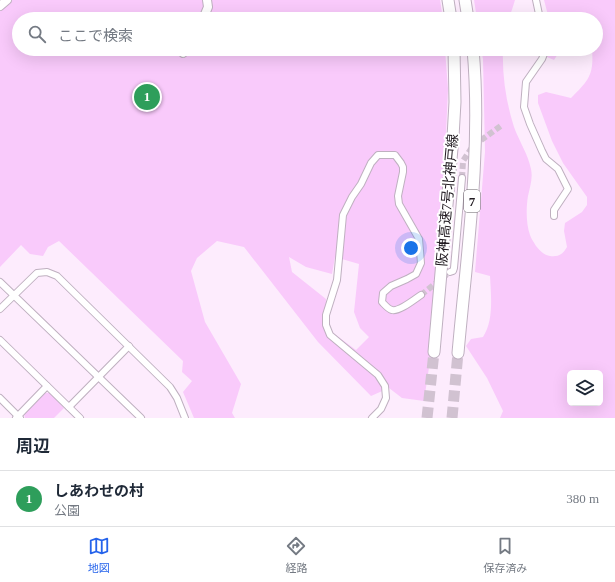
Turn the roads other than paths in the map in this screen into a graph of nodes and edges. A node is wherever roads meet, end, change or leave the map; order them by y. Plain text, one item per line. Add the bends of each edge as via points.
1 (7, 0) edge
2 (208, 0) edge
3 (448, 0) edge
4 (465, 0) edge
5 (536, 0) edge
6 (0, 6) edge
7 (206, 12) edge
8 (450, 12) edge
9 (467, 12) edge
10 (539, 12) edge
11 (454, 56) edge
12 (473, 56) edge
13 (543, 56) edge
14 (462, 178) tunnel mouth
15 (554, 216) dead end
16 (450, 272) tunnel mouth
17 (0, 282) edge
18 (14, 295) junction
19 (421, 295) tunnel mouth
20 (0, 309) edge
21 (0, 340) edge
22 (129, 346) junction
23 (434, 352) tunnel mouth
24 (458, 353) tunnel mouth
25 (99, 377) junction
26 (47, 386) junction
27 (0, 398) edge
28 (69, 407) junction
29 (18, 417) edge
30 (80, 418) edge
31 (141, 418) edge
32 (185, 418) edge
33 (372, 418) edge

1 - 6 street
2 - 7 street
3 - 8 highway
4 - 9 highway
5 - 10 street
11 - 23 highway, 阪神高速7号北神戸線 / 7 via 453,137
12 - 24 highway, 阪神高速7号北神戸線 / 7 via 476,153
13 - 15 street via 526,82 524,107 546,159 558,169 568,189 554,210
14 - 16 street via 454,268
17 - 18 street
18 - 20 street
18 - 22 street via 37,273 47,272 57,276
18 - 25 street
19 - 33 street via 395,311 382,302 383,293 391,286 416,274 421,263 418,239 399,204 403,167 395,155 378,155 371,163 343,215 337,280 326,315 330,335 378,375 385,386 386,398 381,409
21 - 26 street
22 - 25 street
22 - 32 street via 170,386
25 - 28 street
25 - 31 street
26 - 28 street
26 - 29 street
27 - 29 street
28 - 30 street

